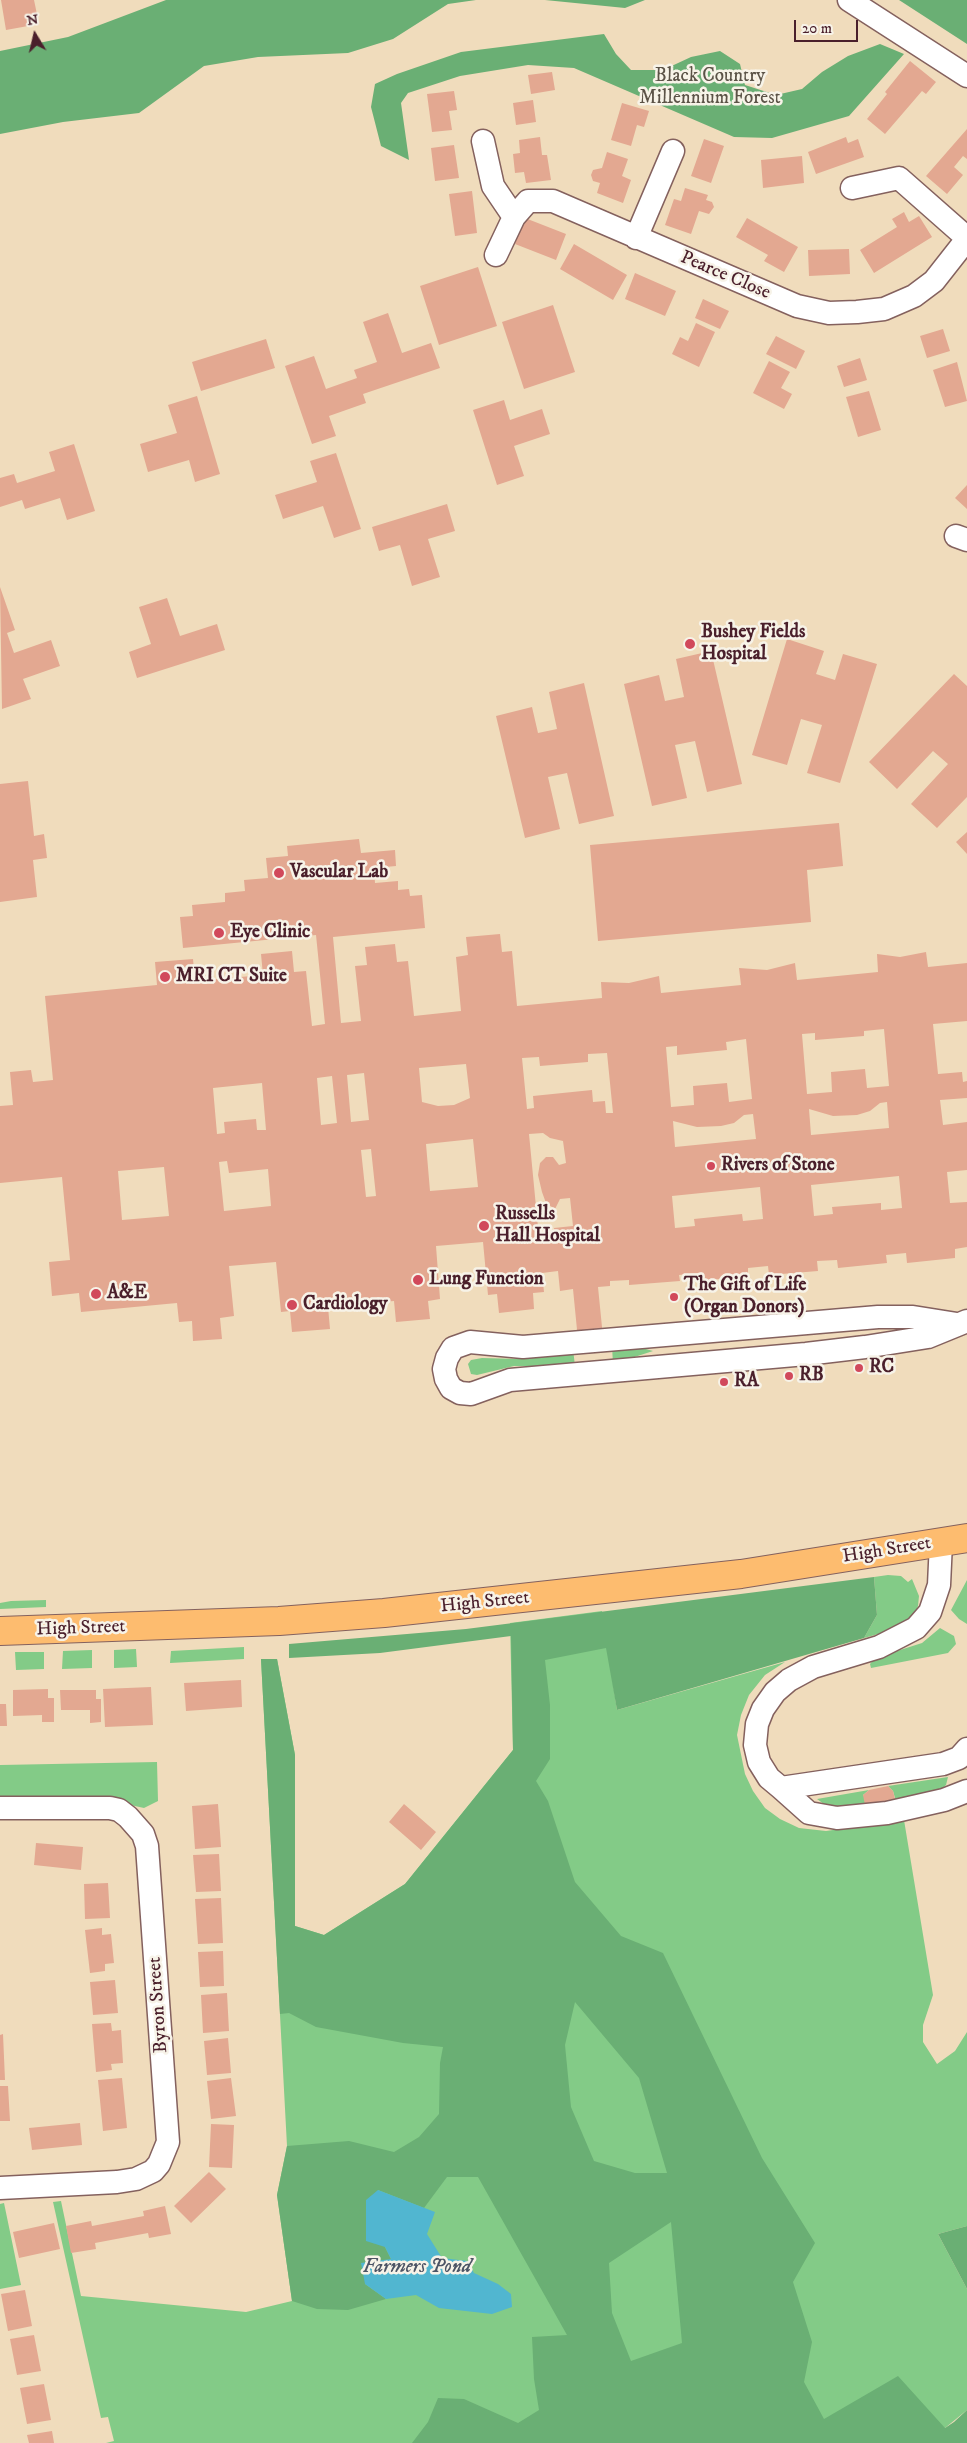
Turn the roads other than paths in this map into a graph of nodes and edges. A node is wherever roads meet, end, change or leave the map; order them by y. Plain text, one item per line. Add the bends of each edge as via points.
1 (849, 0) edge
2 (967, 76) edge
3 (483, 141) dead end
4 (673, 151) dead end
5 (852, 188) dead end
6 (514, 217) junction
7 (636, 238) junction
8 (967, 239) edge
9 (496, 254) dead end
10 (962, 1322) edge
11 (967, 1538) edge
12 (940, 1542) junction
13 (0, 1631) edge
14 (967, 1749) edge
15 (781, 1788) junction
16 (967, 1791) edge
17 (0, 1808) edge
18 (0, 2188) edge

1 - 2 street
3 - 6 street via 493,186
4 - 7 street
5 - 8 street via 899,178
6 - 7 street, Pearce Close via 528,200 553,200
6 - 9 street, Pearce Close
7 - 8 street, Pearce Close via 797,306 829,313 884,309 914,296 934,281
10 - 10 street via 928,1337 864,1347 510,1380 470,1394 451,1388 444,1369 453,1348 470,1342 523,1347 878,1317
11 - 12 main road, High Street
12 - 13 main road, High Street via 741,1574 394,1612 279,1621
12 - 15 street via 939,1585 930,1612 916,1628 879,1647 814,1667 774,1692 757,1724 756,1745 759,1762 768,1778
14 - 15 street via 959,1758 943,1764
15 - 16 street via 809,1813 837,1818 887,1813 944,1800
17 - 18 street, Byron Street via 110,1808 128,1817 143,1834 147,1846 168,2142 153,2171 136,2179

